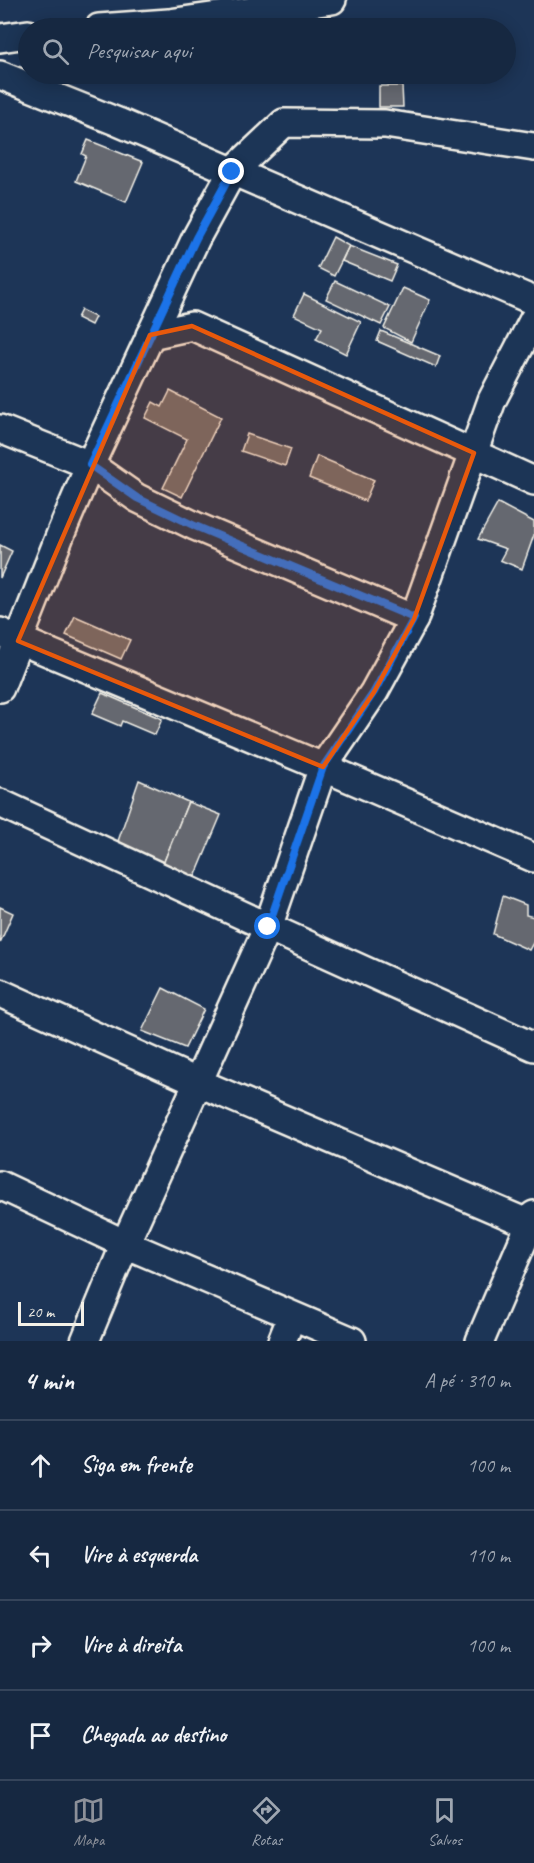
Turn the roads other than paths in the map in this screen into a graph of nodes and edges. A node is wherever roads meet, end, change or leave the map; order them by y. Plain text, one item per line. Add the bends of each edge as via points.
1 (332, 0) edge
2 (204, 18) edge
3 (18, 35) edge
4 (0, 38) edge
5 (0, 75) edge
6 (18, 82) edge
7 (23, 84) edge
8 (534, 147) edge
9 (232, 172) junction
10 (534, 301) edge
11 (534, 319) edge
12 (150, 335) junction
13 (0, 429) edge
14 (474, 453) junction
15 (90, 465) junction
16 (534, 481) edge
17 (414, 618) junction
18 (9, 636) edge
19 (0, 688) edge
20 (323, 767) junction
21 (0, 802) edge
22 (534, 858) edge
23 (268, 927) junction
24 (0, 993) edge
25 (534, 1047) edge
26 (197, 1082) junction
27 (0, 1185) edge
28 (533, 1222) edge
29 (124, 1244) junction
30 (292, 1316) junction
31 (84, 1341) edge
32 (282, 1341) edge
33 (352, 1341) edge
34 (480, 1341) edge

1 - 2 street
3 - 4 street
5 - 6 street
7 - 9 street
8 - 9 street via 385,124 284,123
9 - 10 street
9 - 12 street
11 - 14 street via 492,400
12 - 14 street via 192,326
12 - 15 street
13 - 15 street
14 - 16 street
14 - 17 street
15 - 17 street via 147,503
15 - 18 street
17 - 20 street via 374,692
18 - 19 street
18 - 20 street
20 - 22 street
20 - 23 street
21 - 23 street
23 - 25 street
23 - 26 street
24 - 26 street
26 - 28 street
26 - 29 street
27 - 29 street
28 - 34 street
29 - 30 street
29 - 31 street
30 - 32 street
30 - 33 street

